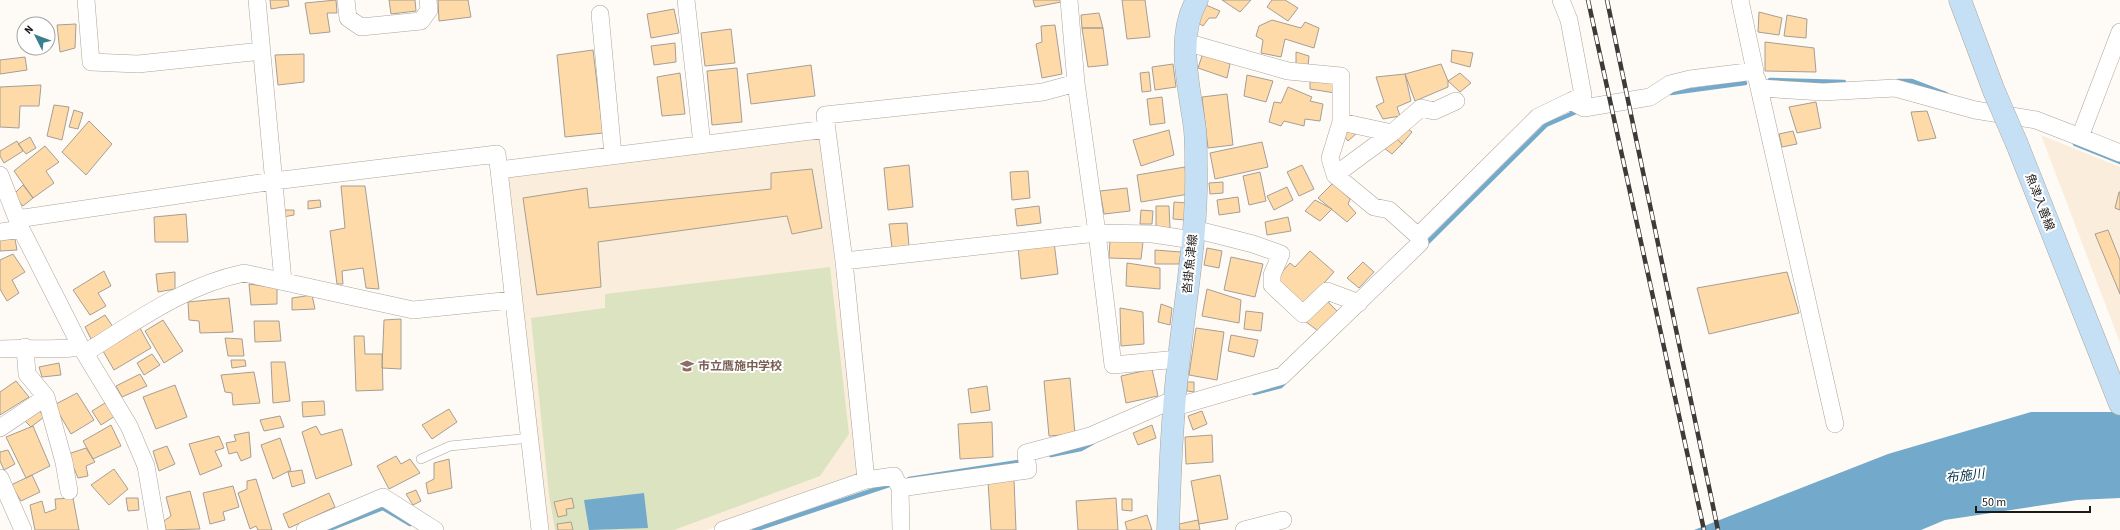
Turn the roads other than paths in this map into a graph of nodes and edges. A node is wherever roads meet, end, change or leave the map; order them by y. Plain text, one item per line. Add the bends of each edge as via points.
1 (86, 0) edge
2 (257, 0) edge
3 (346, 0) edge
4 (428, 0) edge
5 (686, 0) edge
6 (1069, 0) edge
7 (1197, 0) edge
8 (1561, 0) edge
9 (1740, 0) edge
10 (1960, 0) edge
11 (600, 14) dead end
12 (2120, 32) edge
13 (1185, 46) junction
14 (262, 51) junction
15 (1755, 71) junction
16 (1076, 82) junction
17 (1760, 88) junction
18 (1456, 101) dead end
19 (1571, 101) junction
20 (1340, 122) junction
21 (827, 128) junction
22 (1392, 133) junction
23 (2080, 137) junction
24 (702, 144) junction
25 (2120, 153) edge
26 (613, 155) junction
27 (499, 170) junction
28 (0, 175) edge
29 (1335, 176) junction
30 (274, 181) junction
31 (19, 224) junction
32 (0, 232) edge
33 (1097, 233) junction
34 (1193, 235) junction
35 (1418, 236) junction
36 (844, 261) junction
37 (283, 281) junction
38 (512, 300) junction
39 (1359, 303) junction
40 (0, 349) edge
41 (83, 350) junction
42 (25, 352) junction
43 (1179, 358) junction
44 (0, 360) edge
45 (2118, 395) edge
46 (46, 398) junction
47 (1175, 403) junction
48 (1835, 424) dead end
49 (0, 428) edge
50 (530, 438) junction
51 (421, 459) dead end
52 (0, 478) edge
53 (866, 480) junction
54 (900, 488) junction
55 (69, 491) dead end
56 (1283, 520) dead end
57 (23, 530) edge
58 (157, 530) edge
59 (305, 530) edge
60 (435, 530) edge
61 (540, 530) edge
62 (723, 530) edge
63 (901, 530) edge
64 (1168, 530) edge
65 (1244, 530) edge

1 - 14 street via 91,62 138,64
2 - 14 street
3 - 4 street via 348,18 361,27 421,21 429,10
5 - 24 street
6 - 16 street
7 - 13 main road, 沓掛魚津線 via 1191,10
8 - 19 street via 1569,20 1583,95
9 - 15 street
10 - 45 main road, 魚津入善線, bridge
11 - 26 street
12 - 23 street
13 - 20 street via 1196,45 1288,71 1342,76
13 - 34 main road, 沓掛魚津線 via 1195,131 1197,185
14 - 30 street
15 - 17 street
15 - 19 street via 1690,79 1670,84 1650,97 1584,108
16 - 21 street via 1043,92 825,115
16 - 33 street
17 - 23 street via 1822,92 1895,88 1975,110 2036,120
17 - 48 street
18 - 22 street via 1434,111 1421,108
19 - 35 street via 1538,117
20 - 22 street
20 - 29 street via 1330,158
21 - 24 street
21 - 36 street
22 - 29 street
23 - 25 street
24 - 26 street
26 - 27 street
27 - 30 street via 497,154
27 - 38 street
28 - 31 street
29 - 35 street via 1374,207 1389,210
30 - 31 street
30 - 37 street
31 - 32 street
31 - 41 street
33 - 34 street
33 - 36 street
33 - 43 street via 1113,365
34 - 39 street via 1253,244 1281,254 1272,275 1272,286 1303,314 1327,291
34 - 43 main road, 沓掛魚津線
35 - 39 street via 1420,242
36 - 53 street
37 - 38 street via 413,310
37 - 41 street via 244,274 227,277 162,305
38 - 50 street
39 - 47 street via 1282,376
40 - 42 street
41 - 42 street
41 - 58 street via 130,426 146,466
42 - 44 street
42 - 46 street via 27,374
43 - 47 main road, 沓掛魚津線
46 - 49 street
46 - 55 street via 64,462
47 - 54 street via 1090,436 1026,453 1028,470
47 - 64 main road, 沓掛魚津線
50 - 51 lane via 450,446
50 - 61 street
52 - 57 street
53 - 54 street via 894,476
53 - 62 street
54 - 63 street
56 - 65 street
59 - 60 street via 383,497

